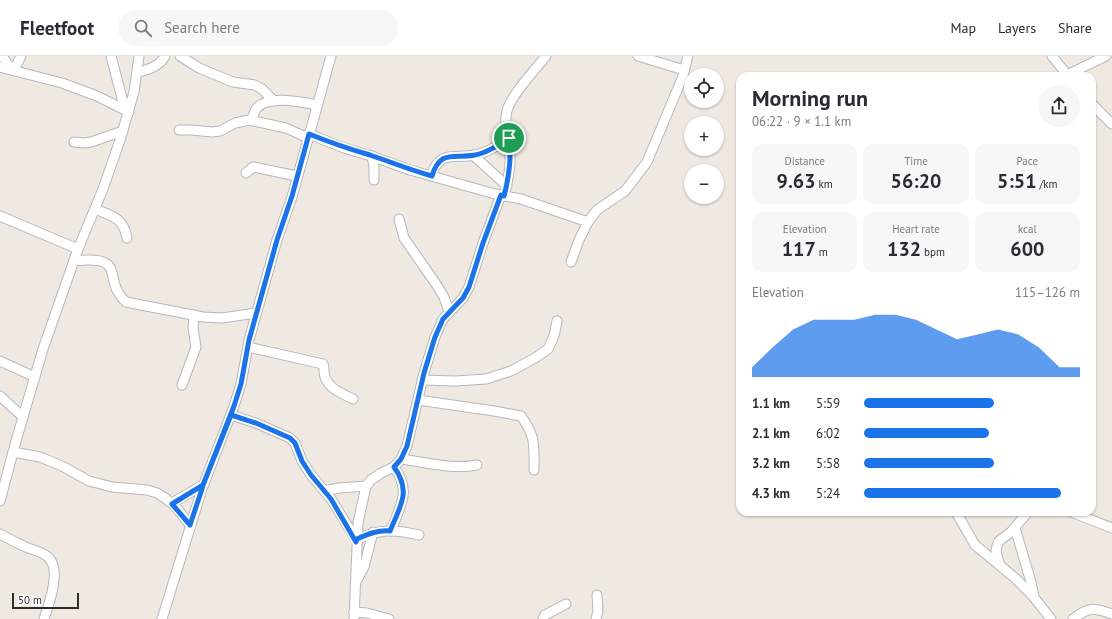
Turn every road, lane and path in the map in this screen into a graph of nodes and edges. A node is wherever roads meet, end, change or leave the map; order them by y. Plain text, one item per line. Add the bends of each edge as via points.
1 (2, 56) edge
2 (21, 56) edge
3 (111, 56) edge
4 (139, 56) edge
5 (166, 56) edge
6 (180, 56) edge
7 (331, 56) edge
8 (546, 56) edge
9 (638, 56) edge
10 (688, 56) edge
11 (1052, 56) edge
12 (1106, 56) edge
13 (0, 67) edge
14 (685, 68) edge
15 (13, 70) junction
16 (684, 70) joint
17 (138, 72) junction
18 (1064, 72) edge
19 (1075, 72) edge
20 (274, 101) junction
21 (317, 105) junction
22 (1096, 108) edge
23 (127, 111) junction
24 (252, 120) junction
25 (1112, 124) edge
26 (179, 130) dead end
27 (123, 131) junction
28 (309, 136) junction
29 (509, 138) junction
30 (74, 142) dead end
31 (472, 155) junction
32 (372, 156) junction
33 (246, 173) dead end
34 (297, 176) junction
35 (432, 176) junction
36 (374, 180) dead end
37 (507, 186) junction
38 (503, 196) junction
39 (95, 209) junction
40 (0, 216) edge
41 (399, 219) dead end
42 (588, 222) junction
43 (127, 238) dead end
44 (78, 249) junction
45 (74, 261) junction
46 (571, 262) dead end
47 (449, 312) junction
48 (256, 313) junction
49 (194, 315) junction
50 (557, 321) dead end
51 (248, 346) junction
52 (0, 361) edge
53 (35, 377) junction
54 (422, 380) junction
55 (182, 385) dead end
56 (0, 396) edge
57 (353, 399) dead end
58 (418, 400) junction
59 (231, 415) junction
60 (23, 417) junction
61 (13, 452) junction
62 (401, 459) junction
63 (477, 465) dead end
64 (394, 467) junction
65 (534, 470) dead end
66 (203, 485) junction
67 (366, 486) junction
68 (325, 491) junction
69 (0, 501) edge
70 (172, 504) junction
71 (958, 516) edge
72 (1025, 516) edge
73 (1081, 516) edge
74 (190, 525) junction
75 (1015, 528) junction
76 (1112, 528) edge
77 (390, 531) junction
78 (373, 532) junction
79 (0, 534) edge
80 (419, 535) dead end
81 (357, 540) junction
82 (999, 564) junction
83 (355, 583) junction
84 (597, 595) dead end
85 (1034, 597) junction
86 (566, 604) dead end
87 (1112, 614) edge
88 (354, 615) edge
89 (44, 619) edge
90 (162, 619) edge
91 (389, 619) edge
92 (543, 619) edge
93 (596, 619) edge
94 (1051, 619) edge
95 (1073, 619) edge
96 (1110, 619) edge

1 - 15 street
2 - 15 street
3 - 23 street
4 - 17 street
5 - 17 street via 154,67
6 - 20 street via 226,80 255,85
7 - 21 street
8 - 29 street via 507,110
9 - 16 street
10 - 14 street
11 - 18 street
12 - 19 street
13 - 15 street
15 - 23 street via 62,83
16 - 42 street via 647,162 625,191 597,210
17 - 23 street
20 - 21 street via 287,100
20 - 24 street via 260,105
21 - 28 street
22 - 25 street
23 - 27 street
24 - 26 street via 234,123 220,131
24 - 28 street
27 - 30 street via 91,142
27 - 39 street
28 - 32 street
28 - 34 street
29 - 31 street
29 - 37 street
31 - 35 street via 446,157 437,162
31 - 37 street
32 - 35 street
32 - 36 street
33 - 34 street via 253,167 258,167
34 - 48 street
35 - 38 street
37 - 38 street
38 - 42 street via 521,199
38 - 47 street via 483,243 469,287 463,298
39 - 43 street via 119,220 124,226
39 - 44 street
40 - 44 street
41 - 47 street via 404,238 444,297
42 - 46 street
44 - 45 street
45 - 49 street via 96,260 106,263 111,267 119,296 126,302
45 - 53 street
47 - 54 street via 435,337
48 - 49 street via 222,318
48 - 51 street
49 - 55 street via 196,347
50 - 54 street via 548,349 511,371 486,379
51 - 57 street via 322,364 328,384
51 - 59 street via 241,384
52 - 53 street
53 - 60 street
54 - 58 street
56 - 60 street
58 - 62 street via 407,446
58 - 65 street via 521,416 533,435
59 - 66 street
59 - 68 street via 290,438 311,475
60 - 61 street
61 - 69 street
61 - 70 street via 40,457 89,481 157,493
62 - 63 street via 449,466
62 - 64 street
64 - 67 street via 381,473
64 - 77 street via 403,482 404,497
66 - 70 street
66 - 74 street
67 - 68 street
67 - 81 street
68 - 81 street
70 - 74 street
71 - 82 street via 975,545
72 - 75 street
73 - 76 street
74 - 90 street
75 - 82 street via 997,546
75 - 85 street
77 - 78 street
77 - 80 street
78 - 81 street
78 - 83 street via 364,567
79 - 89 street via 49,557 52,563 54,589
81 - 83 street
82 - 85 street
83 - 88 street
84 - 93 street
85 - 94 street
86 - 92 street via 545,615
87 - 95 street via 1091,609
87 - 96 street
88 - 91 street via 367,613

